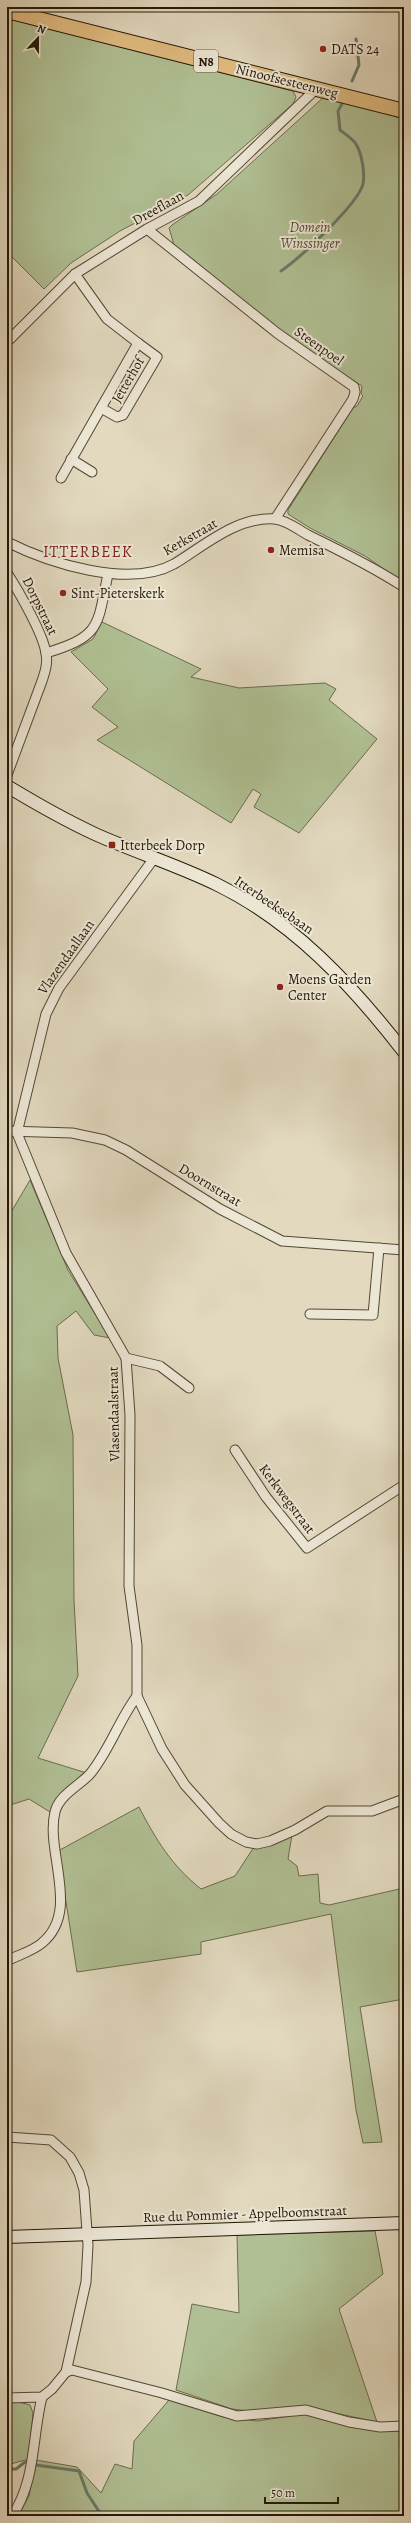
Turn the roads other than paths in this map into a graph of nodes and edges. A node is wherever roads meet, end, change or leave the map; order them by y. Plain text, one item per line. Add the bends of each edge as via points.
1 (31, 7) edge
2 (7, 11) edge
3 (316, 89) junction
4 (404, 102) edge
5 (404, 111) edge
6 (147, 229) junction
7 (75, 274) junction
8 (7, 342) edge
9 (138, 342) junction
10 (101, 408) junction
11 (71, 459) junction
12 (92, 472) dead end
13 (61, 478) dead end
14 (276, 519) junction
15 (7, 542) edge
16 (7, 573) edge
17 (108, 574) junction
18 (404, 587) edge
19 (46, 653) junction
20 (7, 775) edge
21 (7, 786) edge
22 (155, 857) junction
23 (404, 1052) edge
24 (7, 1131) edge
25 (17, 1133) junction
26 (378, 1248) junction
27 (404, 1250) edge
28 (310, 1314) dead end
29 (126, 1358) junction
30 (189, 1388) dead end
31 (235, 1450) dead end
32 (404, 1485) edge
33 (137, 1696) junction
34 (404, 1799) edge
35 (7, 1961) edge
36 (7, 2137) edge
37 (404, 2223) edge
38 (87, 2234) junction
39 (13, 2237) edge
40 (66, 2372) junction
41 (42, 2397) junction
42 (7, 2398) edge
43 (404, 2426) edge
44 (12, 2516) edge

1 - 4 main road, Ninoofsesteenweg / N8
2 - 3 main road, Ninoofsesteenweg / N8
3 - 5 main road, Ninoofsesteenweg / N8
3 - 6 street, Dreeflaan via 199,200
6 - 7 street, Dreeflaan
6 - 14 street, Steenpoel via 277,334 354,388 353,399
7 - 8 street, Dreeflaan
7 - 9 street, Jetterhof via 107,319
9 - 10 street, Jetterhof
9 - 10 street, Jetterhof via 157,357 154,363 123,415 117,417
10 - 11 street, Jetterhof
11 - 12 street
11 - 13 street, Jetterhof
14 - 17 street, Kerkstraat via 256,522 226,532 167,567 151,571
14 - 18 street via 379,570
15 - 17 street, Kerkstraat via 47,558
16 - 19 street, Dorpstraat via 20,592
17 - 19 street, Dorpstraat via 101,611 91,634 74,644
19 - 20 street, Dorpstraat via 42,681
21 - 22 main road, Itterbeeksebaan via 95,834
22 - 23 main road, Itterbeeksebaan via 216,884 255,906 305,943 341,976
22 - 25 street, Vlazendaallaan via 59,988 46,1014
24 - 25 street, Doornstraat
25 - 26 street, Doornstraat via 72,1133 105,1140 126,1150 220,1209 282,1241
25 - 29 street, Vlasendaalstraat via 66,1253
26 - 27 street, Doornstraat
26 - 28 street via 373,1315
29 - 30 street via 160,1366
29 - 33 street, Vlasendaalstraat via 130,1416 129,1586 136,1645
31 - 32 street, Kerkwegstraat via 266,1497 307,1548
33 - 34 street, Vlasendaalstraat via 162,1749 185,1785 219,1823 246,1842 257,1844 270,1841 295,1830 326,1811 372,1811
33 - 35 street via 90,1774 61,1800 55,1811 53,1830 61,1895 60,1914 42,1943
36 - 38 street via 51,2140 70,2157 79,2173 84,2190
37 - 38 main road, Rue du Pommier - Appelboomstraat
38 - 39 main road, Rue du Pommier - Appelboomstraat
38 - 40 street via 86,2282
40 - 41 street
40 - 43 street via 72,2370 147,2389 237,2416 306,2410 349,2422 380,2427
41 - 42 street
41 - 44 street via 36,2420 30,2474 24,2496

